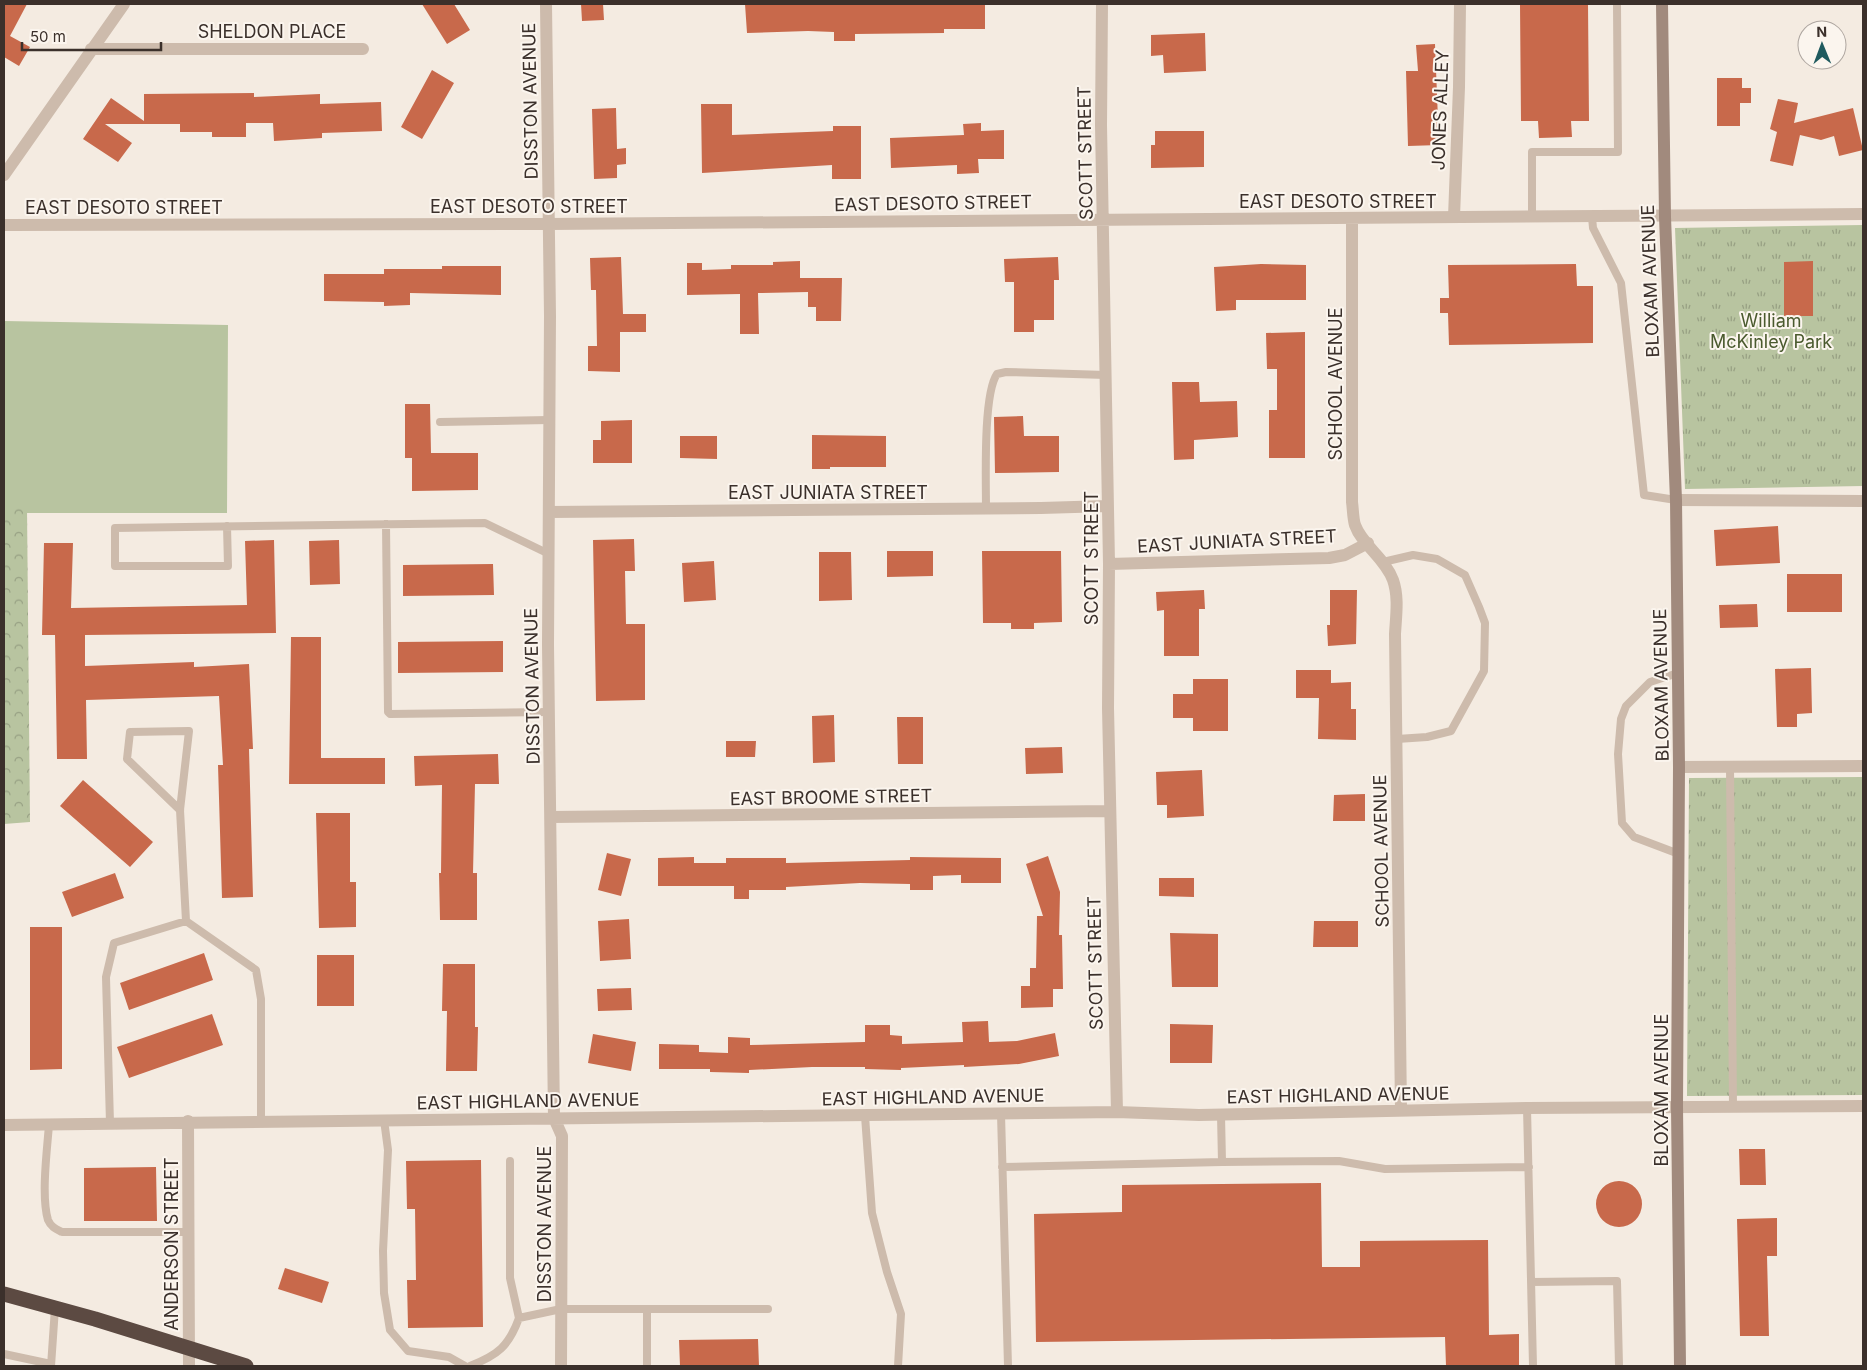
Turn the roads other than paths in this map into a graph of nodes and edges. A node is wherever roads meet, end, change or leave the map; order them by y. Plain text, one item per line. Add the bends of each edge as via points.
1 (124, 4) edge
2 (546, 4) edge
3 (1102, 4) edge
4 (1460, 4) edge
5 (1617, 4) edge
6 (1662, 4) edge
7 (363, 48) dead end
8 (91, 49) junction
9 (4, 176) edge
10 (1863, 214) edge
11 (1532, 217) junction
12 (1592, 217) junction
13 (1665, 217) junction
14 (1454, 218) junction
15 (1103, 219) junction
16 (1352, 219) junction
17 (549, 224) junction
18 (4, 225) edge
19 (1106, 375) junction
20 (549, 420) junction
21 (440, 422) dead end
22 (1676, 500) junction
23 (1863, 501) edge
24 (1108, 506) junction
25 (986, 508) junction
26 (549, 512) junction
27 (386, 524) junction
28 (228, 526) junction
29 (1368, 543) junction
30 (549, 554) junction
31 (1384, 562) junction
32 (1109, 564) junction
33 (1678, 673) junction
34 (550, 712) junction
35 (1397, 739) junction
36 (1863, 766) edge
37 (1679, 767) junction
38 (1730, 767) junction
39 (180, 810) junction
40 (1110, 811) junction
41 (552, 818) junction
42 (1679, 854) junction
43 (186, 921) junction
44 (1733, 1106) junction
45 (1863, 1106) edge
46 (1678, 1107) junction
47 (1527, 1108) junction
48 (1401, 1110) junction
49 (1117, 1112) junction
50 (1001, 1114) junction
51 (1221, 1115) junction
52 (865, 1116) junction
53 (554, 1118) junction
54 (384, 1120) junction
55 (110, 1122) junction
56 (188, 1122) junction
57 (261, 1122) junction
58 (4, 1125) edge
59 (49, 1125) junction
60 (510, 1161) dead end
61 (1222, 1162) junction
62 (1002, 1166) junction
63 (1529, 1167) junction
64 (188, 1232) junction
65 (1531, 1282) junction
66 (4, 1294) edge
67 (54, 1308) junction
68 (561, 1309) junction
69 (647, 1309) junction
70 (768, 1310) dead end
71 (519, 1318) junction
72 (189, 1347) junction
73 (4, 1354) edge
74 (51, 1365) edge
75 (189, 1366) edge
76 (246, 1366) edge
77 (465, 1366) edge
78 (470, 1366) edge
79 (561, 1366) edge
80 (647, 1366) edge
81 (898, 1366) edge
82 (1008, 1366) edge
83 (1533, 1366) edge
84 (1619, 1366) edge
85 (1680, 1366) edge

1 - 8 street
2 - 17 street, DISSTON AVENUE
3 - 15 street, SCOTT STREET
4 - 14 street, JONES ALLEY
5 - 11 lane via 1618,152 1532,152
6 - 13 street, BLOXAM AVENUE
7 - 8 street, SHELDON PLACE
8 - 9 street
10 - 13 street, EAST DESOTO STREET
11 - 12 street, EAST DESOTO STREET
11 - 14 street, EAST DESOTO STREET
12 - 13 street, EAST DESOTO STREET
12 - 22 lane via 1594,228 1621,283 1644,495
13 - 22 street, BLOXAM AVENUE
14 - 16 street, EAST DESOTO STREET
15 - 16 street, EAST DESOTO STREET
15 - 17 street, EAST DESOTO STREET
15 - 19 street, SCOTT STREET
16 - 29 street, SCHOOL AVENUE via 1352,502 1355,525
17 - 18 street, EAST DESOTO STREET
17 - 20 street, DISSTON AVENUE
19 - 24 street, SCOTT STREET
19 - 25 lane via 997,374 991,382 989,406
20 - 21 lane
20 - 26 street, DISSTON AVENUE
22 - 23 street
22 - 33 street, BLOXAM AVENUE
24 - 25 street, EAST JUNIATA STREET
24 - 32 street, SCOTT STREET
25 - 26 street, EAST JUNIATA STREET
26 - 30 street, DISSTON AVENUE
27 - 28 lane
27 - 30 lane via 485,523
27 - 34 lane via 388,712
28 - 28 lane via 115,528 114,566 228,566
29 - 31 street
29 - 32 street, EAST JUNIATA STREET via 1329,558
30 - 34 street, DISSTON AVENUE
31 - 35 street, SCHOOL AVENUE via 1396,591
31 - 35 lane via 1413,554 1437,559 1465,576 1485,623 1484,671 1451,730 1427,737
32 - 40 street, SCOTT STREET
33 - 37 street, BLOXAM AVENUE
33 - 42 lane via 1650,682 1626,706 1620,719 1618,754 1622,823 1634,837
34 - 41 street, DISSTON AVENUE
35 - 48 street, SCHOOL AVENUE
36 - 38 street
37 - 38 street
37 - 42 street, BLOXAM AVENUE
38 - 44 lane
39 - 39 lane via 189,731 130,732 127,758
39 - 43 lane
40 - 41 street, EAST BROOME STREET
40 - 49 street, SCOTT STREET
41 - 53 street, DISSTON AVENUE
42 - 46 street, BLOXAM AVENUE
43 - 55 lane via 114,943 106,977
43 - 57 lane via 256,970 261,999
44 - 45 street, EAST HIGHLAND AVENUE
44 - 46 street, EAST HIGHLAND AVENUE
46 - 47 street, EAST HIGHLAND AVENUE
46 - 85 street, BLOXAM AVENUE
47 - 48 street, EAST HIGHLAND AVENUE
47 - 63 lane
48 - 51 street, EAST HIGHLAND AVENUE
49 - 50 street, EAST HIGHLAND AVENUE
49 - 51 street, EAST HIGHLAND AVENUE
50 - 52 street, EAST HIGHLAND AVENUE
50 - 62 lane
51 - 61 lane
52 - 53 street, EAST HIGHLAND AVENUE
52 - 81 lane via 872,1213 901,1314
53 - 54 street, EAST HIGHLAND AVENUE
53 - 68 street, DISSTON AVENUE via 562,1136
54 - 57 street, EAST HIGHLAND AVENUE
54 - 77 lane via 388,1150 384,1276 390,1330 408,1351 449,1357
55 - 56 street, EAST HIGHLAND AVENUE
55 - 59 street, EAST HIGHLAND AVENUE
56 - 57 street, EAST HIGHLAND AVENUE
56 - 64 street, ANDERSON STREET
58 - 59 street, EAST HIGHLAND AVENUE
59 - 64 lane via 46,1206 53,1228 62,1232
60 - 71 lane via 510,1278
61 - 62 lane
61 - 63 lane via 1339,1161 1385,1169
62 - 82 lane
63 - 65 lane
64 - 72 street, ANDERSON STREET
65 - 83 lane
65 - 84 lane via 1617,1281
66 - 67 highway
67 - 72 highway
67 - 74 lane
68 - 69 lane
68 - 71 lane
68 - 79 street, DISSTON AVENUE
69 - 70 lane
69 - 80 lane
71 - 78 lane via 512,1339 488,1359
72 - 75 street, ANDERSON STREET
72 - 76 highway
73 - 74 lane

